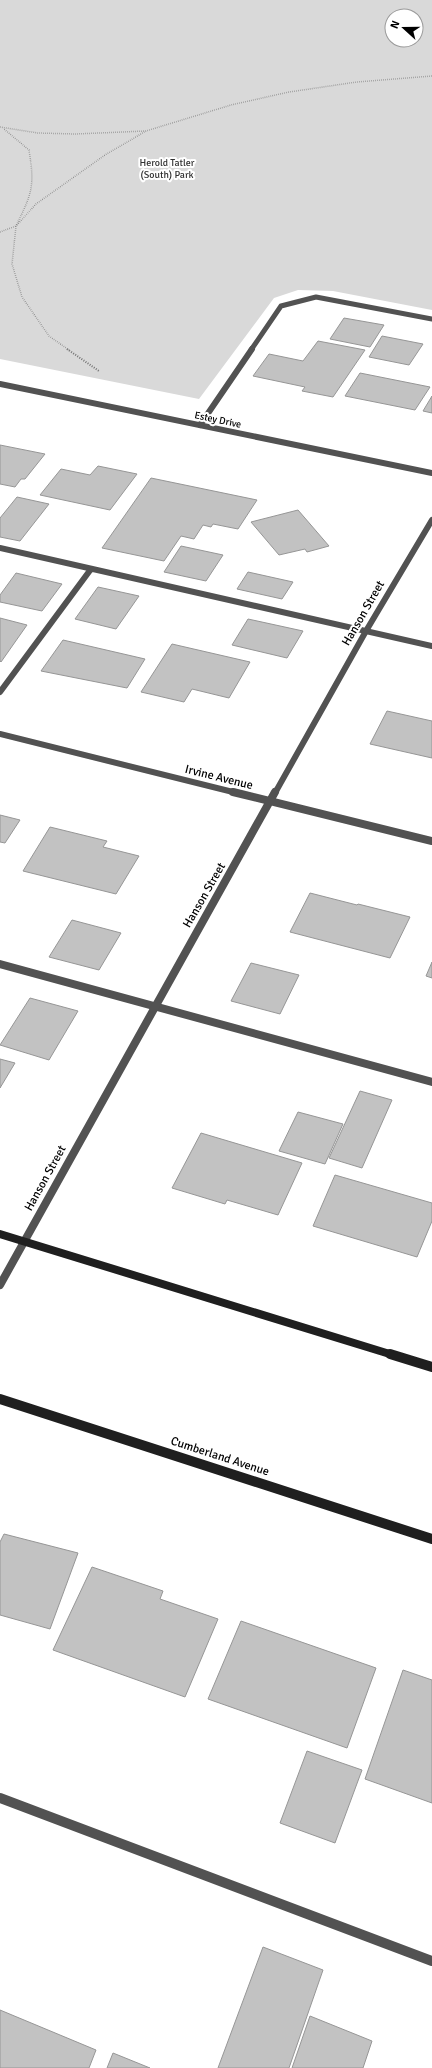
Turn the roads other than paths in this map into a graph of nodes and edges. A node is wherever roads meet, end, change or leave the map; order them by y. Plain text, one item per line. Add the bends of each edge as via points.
1 (432, 319) edge
2 (0, 384) edge
3 (200, 425) junction
4 (432, 473) edge
5 (432, 520) edge
6 (0, 548) edge
7 (91, 569) junction
8 (366, 631) junction
9 (432, 646) edge
10 (0, 692) edge
11 (0, 734) edge
12 (271, 801) junction
13 (432, 841) edge
14 (0, 964) edge
15 (154, 1006) junction
16 (432, 1082) edge
17 (0, 1234) edge
18 (24, 1241) junction
19 (0, 1284) edge
20 (432, 1367) edge
21 (0, 1399) edge
22 (432, 1539) edge
23 (0, 1798) edge
24 (432, 1961) edge

1 - 3 street via 316,297 281,306
2 - 3 street, Estey Drive
3 - 4 street, Estey Drive
5 - 8 street, Hanson Street
6 - 7 street
7 - 8 street
7 - 10 street
8 - 9 street
8 - 12 street, Hanson Street
11 - 12 street, Irvine Avenue
12 - 13 street, Irvine Avenue
12 - 15 street, Hanson Street
14 - 15 street
15 - 16 street
15 - 18 street, Hanson Street
17 - 18 street
18 - 19 street, Hanson Street
18 - 20 street
21 - 22 street, Cumberland Avenue
23 - 24 street

